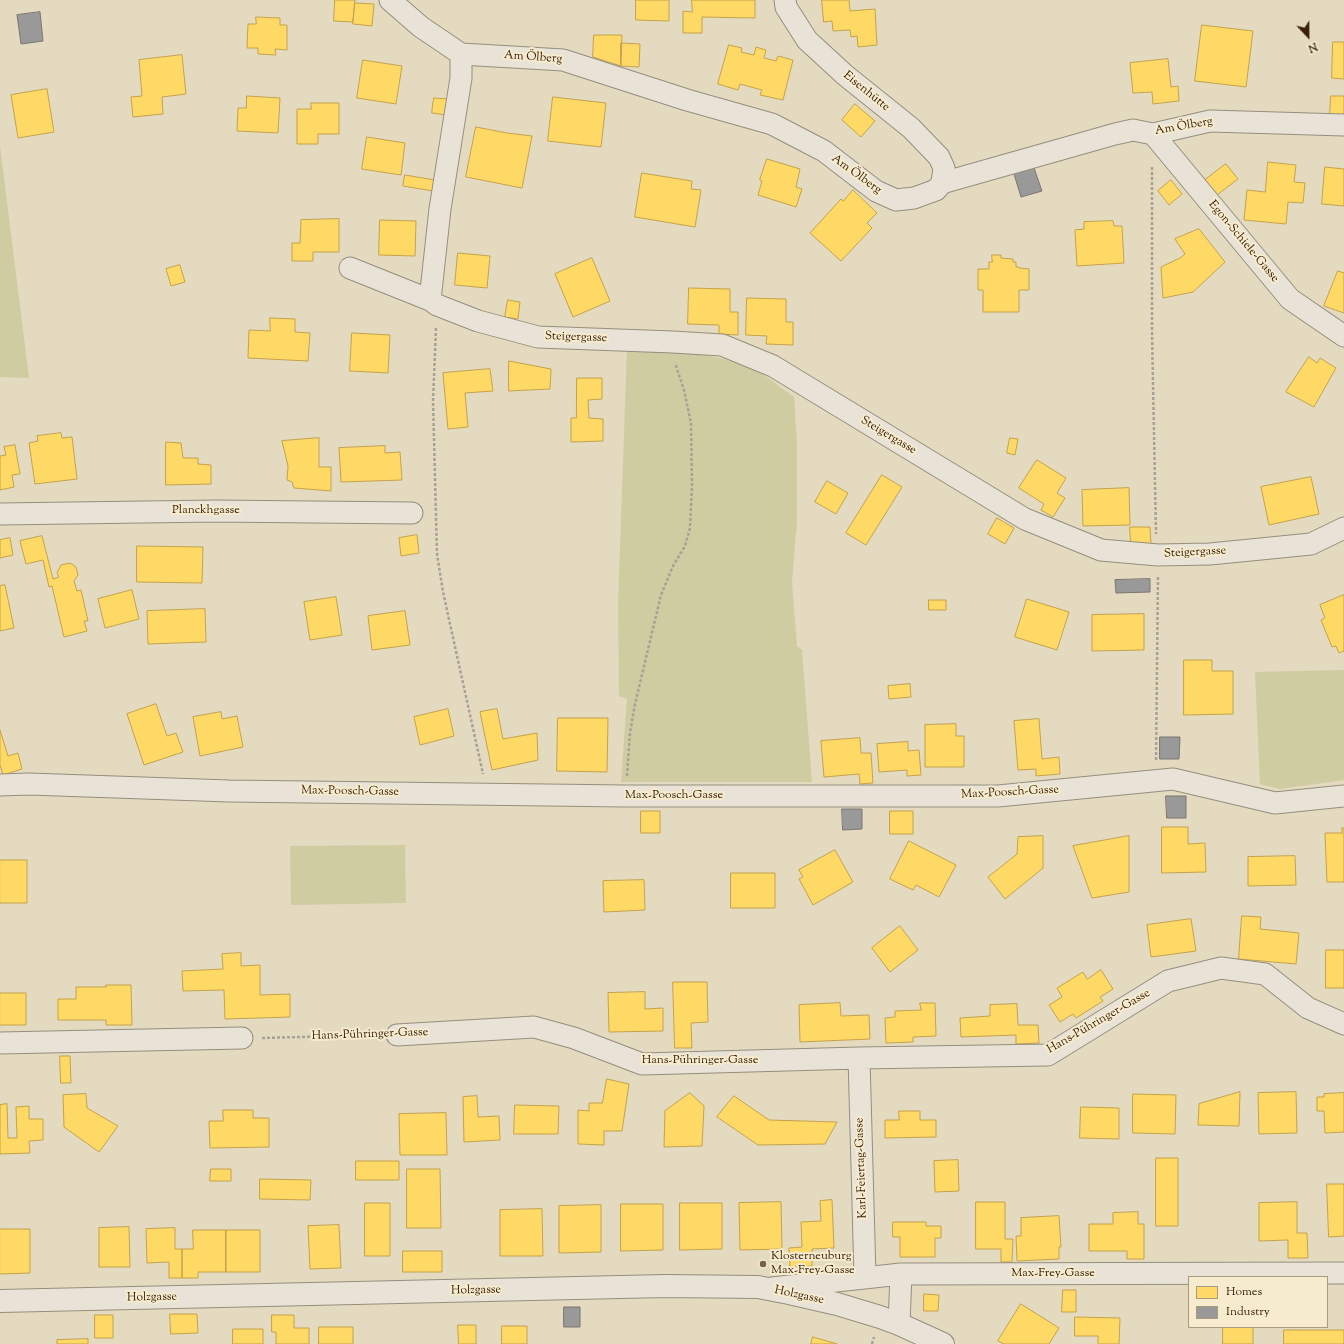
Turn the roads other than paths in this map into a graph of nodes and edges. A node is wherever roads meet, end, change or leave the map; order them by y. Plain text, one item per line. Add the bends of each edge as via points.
1 (390, 0) edge
2 (785, 0) edge
3 (461, 54) junction
4 (1344, 126) edge
5 (1153, 134) junction
6 (942, 183) junction
7 (350, 268) dead end
8 (433, 303) junction
9 (1344, 336) edge
10 (412, 513) dead end
11 (0, 514) edge
12 (1344, 528) edge
13 (0, 785) edge
14 (1344, 796) edge
15 (1344, 1024) edge
16 (397, 1035) road end
17 (242, 1038) road end
18 (0, 1043) edge
19 (858, 1058) junction
20 (901, 1274) junction
21 (1344, 1274) edge
22 (865, 1277) junction
23 (763, 1288) junction
24 (0, 1301) edge
25 (899, 1324) junction
26 (943, 1344) edge

1 - 3 street via 421,27
2 - 6 street, Eisenhütte via 786,7 807,40 845,75 911,128 939,156 944,168
3 - 6 street, Am Ölberg via 563,60 686,100 772,124 824,151 876,191 896,200 914,198 936,190
3 - 8 street via 461,78 440,209
4 - 5 street, Am Ölberg via 1210,121
5 - 6 street, Am Ölberg via 1133,130 1115,134
5 - 9 street, Egon-Schiele-Gasse via 1290,299
7 - 8 street, Steigergasse
8 - 12 street, Steigergasse via 478,321 538,337 722,345 773,366 1025,519 1101,550 1158,555 1210,554 1311,544
10 - 11 street, Planckhgasse via 215,511
13 - 14 street, Max-Poosch-Gasse via 625,796 998,796 1173,779 1275,803
15 - 19 street, Hans-Pühringer-Gasse via 1308,1008 1265,974 1221,968 1168,981 1048,1055
16 - 19 street, Hans-Pühringer-Gasse via 534,1028 574,1038 642,1064
17 - 18 street
19 - 22 street, Karl-Feiertag-Gasse
20 - 21 street, Max-Frey-Gasse
20 - 22 street, Max-Frey-Gasse
20 - 25 street
22 - 23 street, Max-Frey-Gasse
23 - 24 street, Holzgasse via 665,1286
23 - 25 street, Holzgasse via 837,1304
25 - 26 street, Holzgasse

